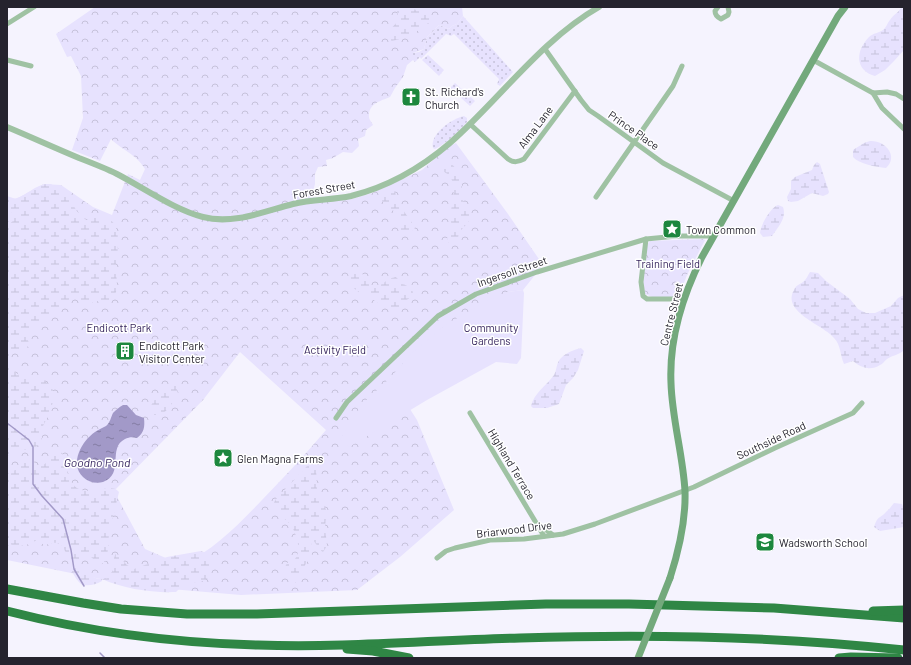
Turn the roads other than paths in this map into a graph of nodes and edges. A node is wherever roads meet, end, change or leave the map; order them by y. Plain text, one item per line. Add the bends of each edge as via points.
1 (34, 7) edge
2 (599, 7) edge
3 (718, 7) edge
4 (728, 7) edge
5 (845, 7) edge
6 (7, 24) edge
7 (544, 49) junction
8 (7, 60) edge
9 (813, 60) junction
10 (31, 66) dead end
11 (682, 66) dead end
12 (575, 91) junction
13 (872, 93) junction
14 (904, 99) edge
15 (470, 124) junction
16 (7, 127) edge
17 (904, 129) edge
18 (634, 142) junction
19 (596, 198) dead end
20 (734, 201) junction
21 (714, 236) junction
22 (646, 239) junction
23 (683, 300) junction
24 (862, 403) dead end
25 (470, 413) dead end
26 (336, 418) dead end
27 (685, 491) junction
28 (538, 524) junction
29 (553, 535) junction
30 (544, 536) junction
31 (437, 558) dead end
32 (7, 589) edge
33 (904, 610) edge
34 (7, 612) edge
35 (838, 612) junction
36 (904, 618) edge
37 (310, 645) junction
38 (904, 650) edge
39 (409, 658) edge
40 (638, 658) edge
41 (839, 658) edge
42 (898, 658) edge

1 - 6 street
2 - 7 street, Forest Street via 572,25
3 - 4 street via 715,15 721,19 728,15
5 - 9 main road, Centre Street
7 - 12 street, Prince Place
7 - 15 street, Forest Street
8 - 10 street
9 - 13 street
9 - 20 main road, Centre Street
11 - 18 street via 673,86
12 - 15 street, Alma Lane via 520,161 512,162
12 - 18 street, Prince Place via 589,110
13 - 14 street via 887,92
13 - 17 street via 882,108
15 - 16 street, Forest Street via 448,145 422,164 384,184 352,196 314,200 248,216 221,219 191,213 116,174
18 - 19 street
18 - 20 street, Prince Place via 663,163
20 - 21 main road, Centre Street
21 - 22 street, Ingersoll Street
21 - 23 main road, Centre Street via 692,276
22 - 23 street via 641,282 644,296
22 - 26 street, Ingersoll Street via 492,287 467,299 438,316 347,402
23 - 27 main road, Centre Street via 673,343 670,382
24 - 27 street, Southside Road via 853,413
25 - 28 street, Highland Terrace via 517,494
27 - 29 street, Briarwood Drive via 583,528
27 - 40 main road, Centre Street, bridge via 681,538 670,578
28 - 29 street, Highland Terrace
28 - 30 street, Highland Terrace
29 - 30 street, Briarwood Drive
30 - 31 street, Briarwood Drive via 490,540 446,551
32 - 35 highway via 121,608 220,615 629,604
33 - 35 highway
34 - 37 highway via 130,636 202,643
35 - 36 highway
37 - 38 highway via 601,636 792,641
37 - 39 highway via 373,651
41 - 42 highway

